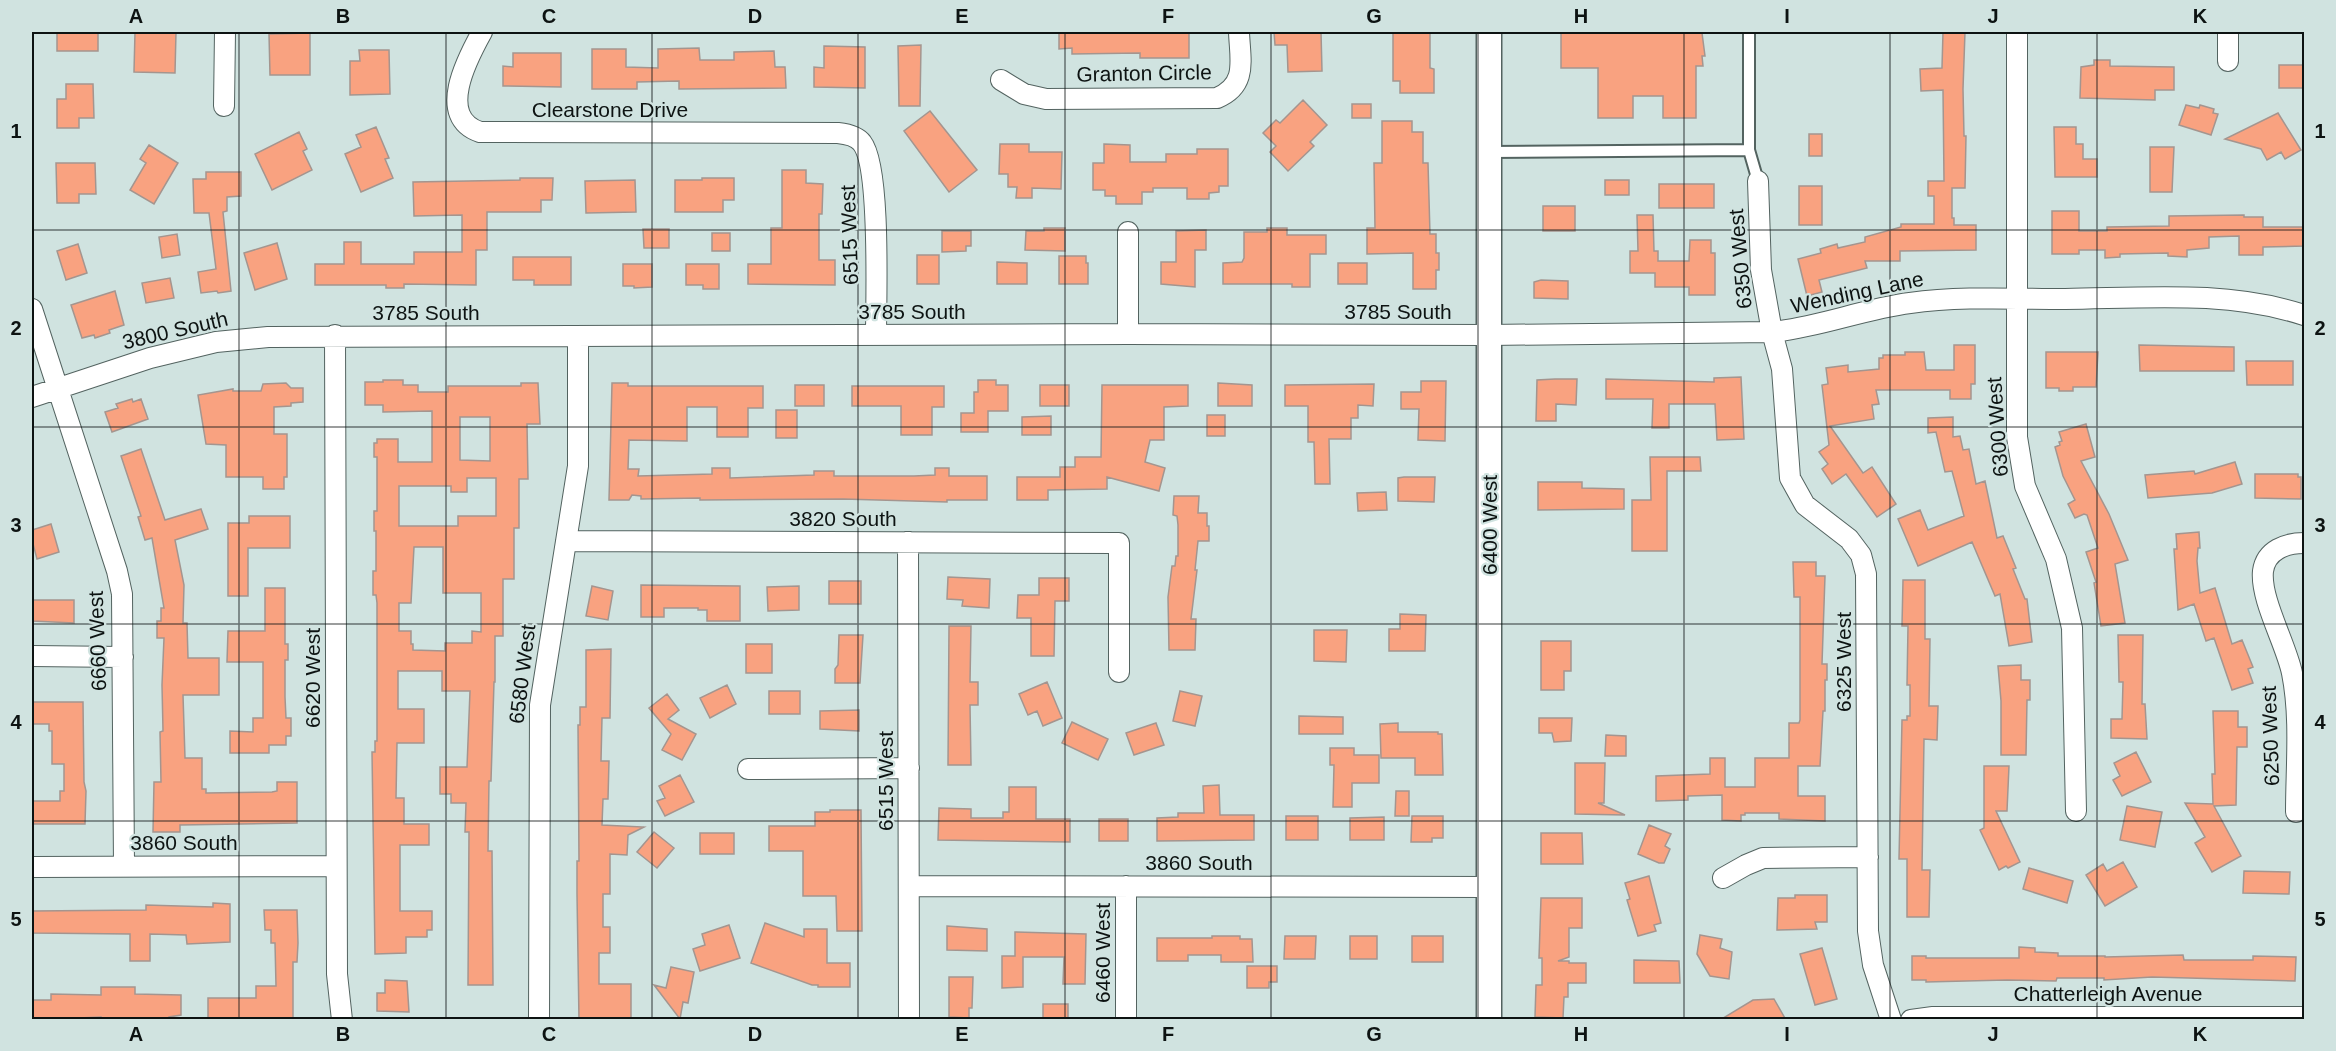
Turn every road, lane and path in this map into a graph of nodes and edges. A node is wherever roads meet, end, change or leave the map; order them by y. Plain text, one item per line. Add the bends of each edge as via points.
1 (225, 32) edge
2 (482, 32) edge
3 (1239, 32) edge
4 (1489, 32) edge
5 (1749, 32) edge
6 (2017, 32) edge
7 (2228, 32) edge
8 (2228, 61) dead end
9 (1001, 80) dead end
10 (224, 106) dead end
11 (856, 138) joint
12 (1749, 150) junction
13 (1489, 152) junction
14 (1758, 181) joint
15 (1128, 232) dead end
16 (2017, 299) junction
17 (32, 309) edge
18 (2304, 315) edge
19 (1772, 332) junction
20 (1128, 334) junction
21 (335, 335) junction
22 (876, 335) junction
23 (1489, 335) junction
24 (578, 336) junction
25 (57, 388) junction
26 (32, 397) edge
27 (566, 541) junction
28 (908, 542) junction
29 (2304, 543) edge
30 (32, 656) edge
31 (123, 657) junction
32 (1119, 672) dead end
33 (909, 768) junction
34 (748, 769) dead end
35 (2076, 811) dead end
36 (2296, 812) dead end
37 (1868, 857) junction
38 (124, 866) junction
39 (336, 866) junction
40 (32, 867) edge
41 (1723, 878) dead end
42 (909, 886) junction
43 (1126, 886) junction
44 (1489, 887) junction
45 (2304, 1017) edge
46 (2092, 1018) edge
47 (342, 1020) edge
48 (539, 1020) edge
49 (909, 1020) edge
50 (1126, 1020) edge
51 (1489, 1020) edge
52 (1891, 1020) edge
53 (1911, 1020) edge

1 - 10 street
2 - 11 street, Clearstone Drive via 465,67 458,94 461,119 480,132 838,133
3 - 9 street, Granton Circle via 1241,67 1237,83 1217,98 1046,99 1024,94
4 - 13 street, 6400 West
5 - 12 lane
6 - 16 street, 6300 West
7 - 8 street
11 - 22 street, 6515 West via 867,152 873,187
12 - 13 lane
12 - 14 lane
13 - 23 street, 6400 West
14 - 19 street, 6350 West via 1759,248
15 - 20 street
16 - 18 street, Wending Lane via 2218,299 2271,305
16 - 19 street, Wending Lane via 1910,303 1813,327
16 - 35 street, 6300 West via 2021,473 2056,559 2072,628
17 - 25 street, 6660 West
19 - 23 street, Wending Lane
19 - 37 street, 6325 West via 1782,369 1790,478 1805,505 1849,539 1861,555 1866,574
20 - 22 street, 3785 South
20 - 23 street, 3785 South
21 - 24 street, 3785 South
21 - 25 street, 3800 South via 216,342
21 - 39 street, 6620 West
22 - 24 street, 3785 South
23 - 44 street, 6400 West
24 - 27 street, 6580 West via 578,466
25 - 26 street, 3800 South
25 - 31 street, 6660 West via 120,583
27 - 28 street, 3820 South
27 - 48 street, 6580 West via 540,705
28 - 32 street, 3820 South via 1119,543
28 - 33 street, 6515 West
29 - 36 street, 6250 West via 2281,547 2269,557 2263,572 2265,592 2289,662 2296,701
30 - 31 street
31 - 38 street, 6660 West
33 - 34 street
33 - 42 street, 6515 West
37 - 41 street via 1763,858
37 - 52 street, 6325 West via 1869,941
38 - 39 street, 3860 South
38 - 40 street, 3860 South
39 - 47 street, 6620 West via 337,984
42 - 43 street, 3860 South
42 - 49 street, 6515 West
43 - 44 street, 3860 South
43 - 50 street, 6460 West
44 - 51 street, 6400 West
45 - 46 street, Chatterleigh Avenue
46 - 53 street, Chatterleigh Avenue

